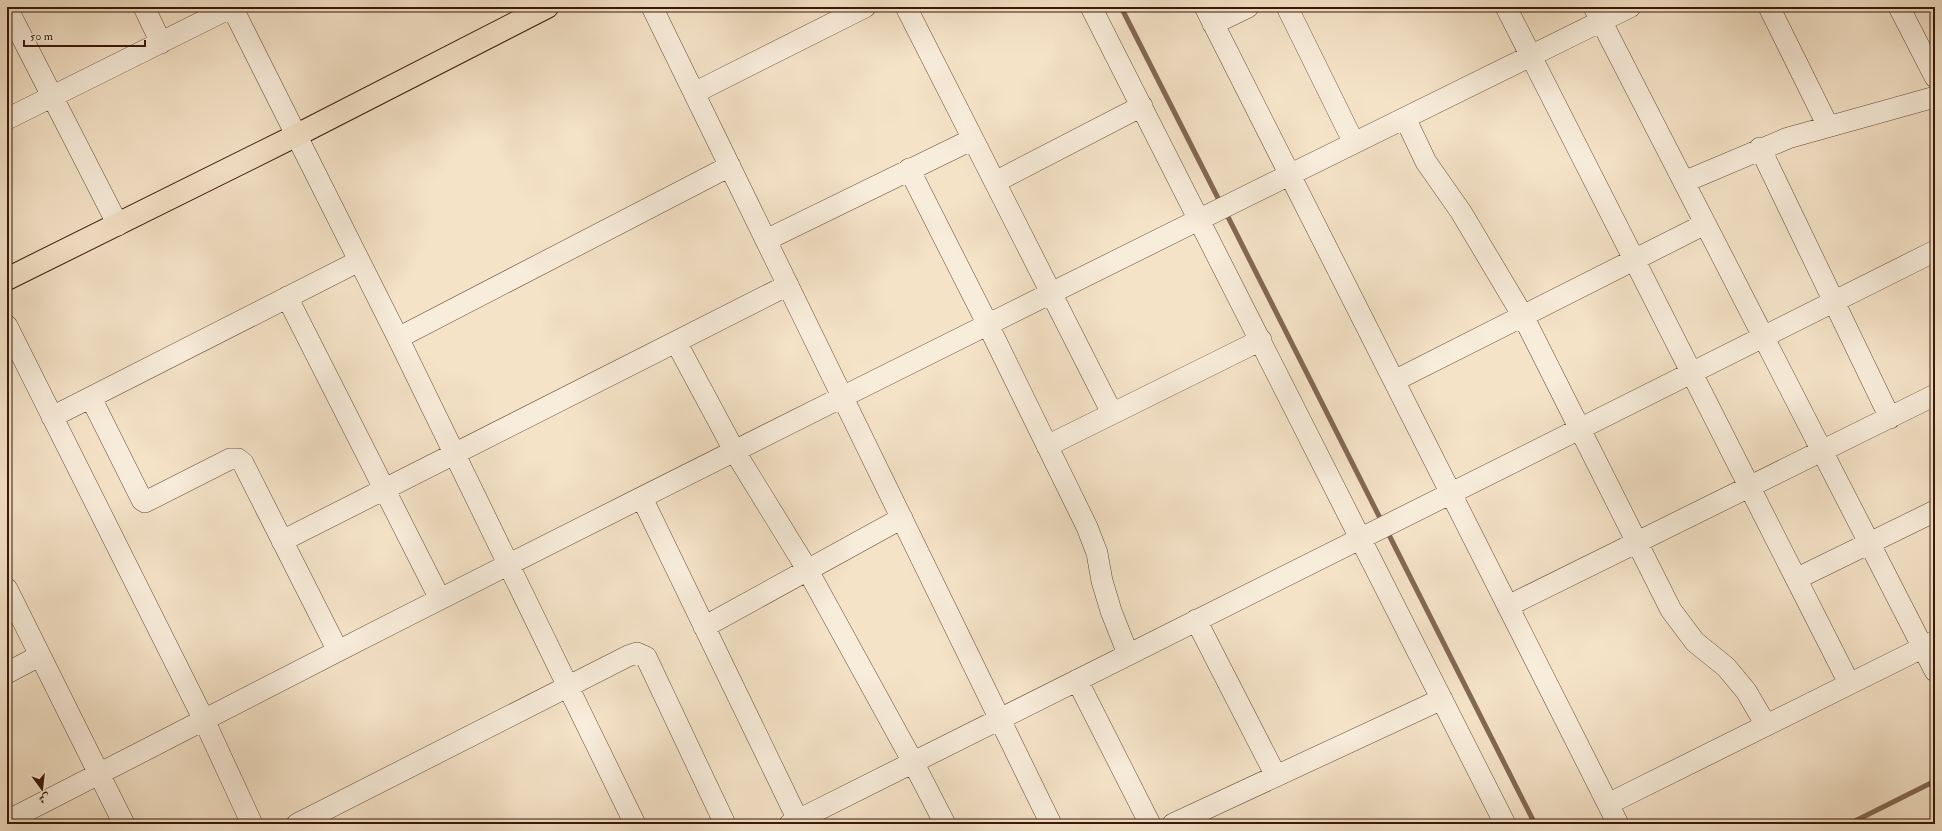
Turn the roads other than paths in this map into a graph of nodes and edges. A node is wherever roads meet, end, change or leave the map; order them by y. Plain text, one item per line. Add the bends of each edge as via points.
1 (144, 7) edge
2 (232, 7) edge
3 (547, 7) edge
4 (652, 7) edge
5 (865, 7) edge
6 (906, 7) edge
7 (1091, 7) edge
8 (1248, 7) edge
9 (1287, 7) edge
10 (1506, 7) edge
11 (1630, 7) edge
12 (1769, 7) edge
13 (1900, 7) edge
14 (7, 8) edge
15 (1597, 14) edge
16 (1209, 16) edge
17 (161, 43) junction
18 (1530, 56) junction
19 (1935, 77) edge
20 (694, 93) junction
21 (53, 97) junction
22 (1935, 97) edge
23 (1142, 106) junction
24 (7, 118) edge
25 (1405, 118) junction
26 (1828, 126) junction
27 (297, 135) junction
28 (973, 139) junction
29 (1354, 143) junction
30 (1760, 148) junction
31 (730, 166) junction
32 (910, 169) junction
33 (1290, 175) junction
34 (995, 182) junction
35 (1684, 182) junction
36 (1200, 219) junction
37 (1705, 224) junction
38 (118, 225) junction
39 (766, 240) junction
40 (1935, 251) edge
41 (1634, 260) junction
42 (359, 261) junction
43 (7, 279) edge
44 (788, 285) junction
45 (1051, 293) junction
46 (287, 297) junction
47 (1833, 302) junction
48 (1524, 316) junction
49 (988, 325) junction
50 (7, 326) edge
51 (1763, 337) junction
52 (398, 338) junction
53 (1260, 340) junction
54 (676, 342) junction
55 (1691, 372) junction
56 (1394, 381) junction
57 (1935, 395) edge
58 (91, 398) junction
59 (843, 398) junction
60 (1112, 413) junction
61 (52, 417) junction
62 (1890, 418) junction
63 (1580, 428) junction
64 (1047, 446) junction
65 (1822, 451) junction
66 (735, 452) junction
67 (454, 454) junction
68 (1750, 487) junction
69 (384, 489) junction
70 (1450, 493) junction
71 (642, 498) junction
72 (1935, 510) edge
73 (902, 518) junction
74 (1360, 538) junction
75 (282, 541) junction
76 (1638, 542) junction
77 (1869, 543) junction
78 (508, 565) junction
79 (807, 569) junction
80 (1796, 579) junction
81 (7, 589) edge
82 (440, 600) junction
83 (1508, 606) junction
84 (1196, 620) junction
85 (704, 627) junction
86 (1929, 645) edge
87 (338, 651) junction
88 (1128, 654) junction
89 (39, 656) junction
90 (1935, 671) edge
91 (7, 673) edge
92 (1077, 680) junction
93 (1849, 684) junction
94 (567, 687) junction
95 (1442, 699) junction
96 (1000, 719) junction
97 (204, 720) junction
98 (1766, 725) junction
99 (913, 762) junction
100 (100, 774) junction
101 (1276, 776) junction
102 (1608, 804) junction
103 (327, 818) edge
104 (794, 822) edge
105 (7, 823) edge
106 (124, 824) edge
107 (252, 824) edge
108 (297, 824) edge
109 (635, 824) edge
110 (725, 824) edge
111 (945, 824) edge
112 (1050, 824) edge
113 (1150, 824) edge
114 (1173, 824) edge
115 (1505, 824) edge
116 (1618, 824) edge

1 - 17 street
2 - 17 street
2 - 27 street
3 - 27 main road
4 - 20 street
5 - 20 street
6 - 28 street
7 - 23 street
8 - 16 street
9 - 29 street
10 - 18 street
11 - 15 street
12 - 26 street
13 - 19 street
14 - 21 street
15 - 18 street
15 - 35 street
16 - 33 street
17 - 21 street
18 - 25 street
18 - 41 street
20 - 31 street
21 - 24 street
21 - 38 street
22 - 26 street
23 - 34 street
23 - 36 street
25 - 29 street
25 - 48 street via 1426,162 1461,212
26 - 30 street
27 - 38 main road
27 - 42 street
28 - 32 street
28 - 34 street
29 - 33 street
30 - 35 street
30 - 47 street
31 - 39 street
31 - 52 street
32 - 39 street
32 - 49 street
33 - 36 street
33 - 56 street
34 - 45 street
35 - 37 street
36 - 45 street
36 - 53 street
37 - 41 street
37 - 51 street
38 - 43 main road
39 - 44 street
40 - 47 street
41 - 48 street
41 - 55 street
42 - 46 street
42 - 52 street
44 - 54 street
44 - 59 street
45 - 49 street
45 - 60 street
46 - 58 street
46 - 69 street
47 - 51 street
47 - 62 street
48 - 56 street
48 - 63 street
49 - 59 street
49 - 64 street
50 - 61 street
51 - 55 street
51 - 65 street
52 - 67 street
53 - 60 street
53 - 74 street
54 - 66 street
54 - 67 street
55 - 63 street
55 - 68 street
56 - 70 street
57 - 62 street
58 - 61 street
58 - 75 street via 142,500 148,502 230,459 238,459 243,463
59 - 66 street
59 - 73 street
60 - 64 street
61 - 97 street
62 - 65 street
63 - 70 street
63 - 76 street
64 - 88 street via 1087,526 1097,553 1102,581
65 - 68 street
65 - 77 street
66 - 71 street
66 - 79 street
67 - 69 street
67 - 78 street
68 - 76 street
68 - 80 street
69 - 75 street
69 - 82 street
70 - 74 street
70 - 83 street
71 - 78 street
71 - 85 street
72 - 77 street
73 - 79 street
73 - 96 street
74 - 84 street
74 - 95 street
75 - 87 street
76 - 83 street
76 - 98 street via 1671,610 1695,642 1726,666 1746,691
77 - 80 street
77 - 86 street
78 - 82 street
78 - 94 street
79 - 85 street
79 - 99 street
80 - 93 street
81 - 89 street
82 - 87 street
83 - 102 street
84 - 88 street
84 - 101 street
85 - 104 street
86 - 90 street
86 - 93 street
87 - 97 street
88 - 92 street
89 - 91 street
89 - 100 street
92 - 96 street
92 - 113 street
93 - 98 street
94 - 103 street
94 - 109 street
94 - 110 street via 628,656 637,653 646,657
95 - 101 street
95 - 115 street
96 - 99 street
96 - 112 street
97 - 100 street
97 - 107 street
98 - 102 street
99 - 104 street
99 - 111 street
100 - 105 street
100 - 106 street
101 - 114 street
102 - 116 street
103 - 108 street

